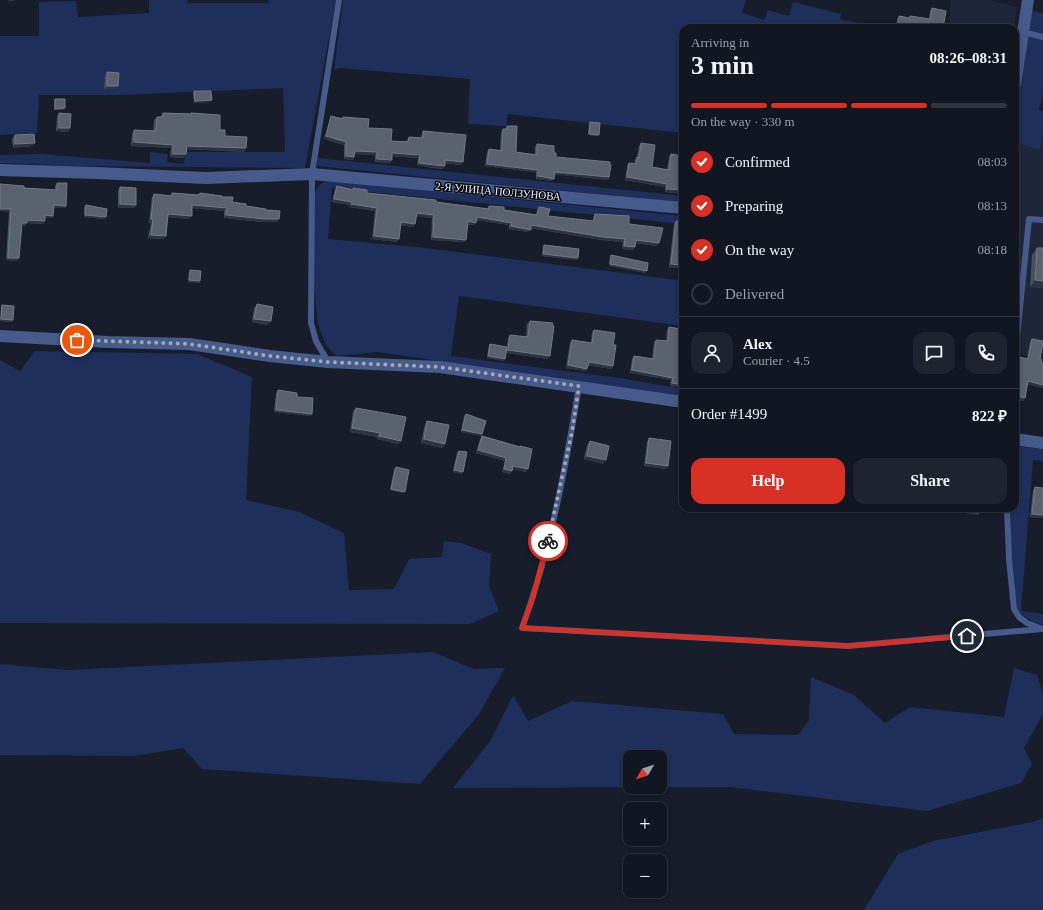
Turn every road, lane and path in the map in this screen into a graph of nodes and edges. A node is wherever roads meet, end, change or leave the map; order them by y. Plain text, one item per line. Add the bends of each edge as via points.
1 (340, 0) edge
2 (1028, 0) edge
3 (1023, 32) junction
4 (1043, 37) edge
5 (1019, 58) edge
6 (0, 170) edge
7 (312, 174) junction
8 (679, 208) edge
9 (1043, 220) edge
10 (1019, 317) edge
11 (0, 336) edge
12 (328, 362) junction
13 (579, 386) junction
14 (679, 401) edge
15 (1019, 440) edge
16 (1043, 443) edge
17 (1007, 512) edge
18 (1043, 629) edge

1 - 7 lane
2 - 3 street
3 - 4 lane
3 - 5 street
6 - 7 street, 2-Я УЛИЦА ПОЛЗУНОВА via 206,178
7 - 8 street, 2-Я УЛИЦА ПОЛЗУНОВА
7 - 12 lane via 311,323 316,341
9 - 10 lane via 1029,218
11 - 12 street via 189,344
12 - 13 street via 440,367
13 - 14 street
13 - 18 lane via 572,432 550,533 522,628 848,646
15 - 16 street
17 - 18 lane via 1014,609 1027,623

